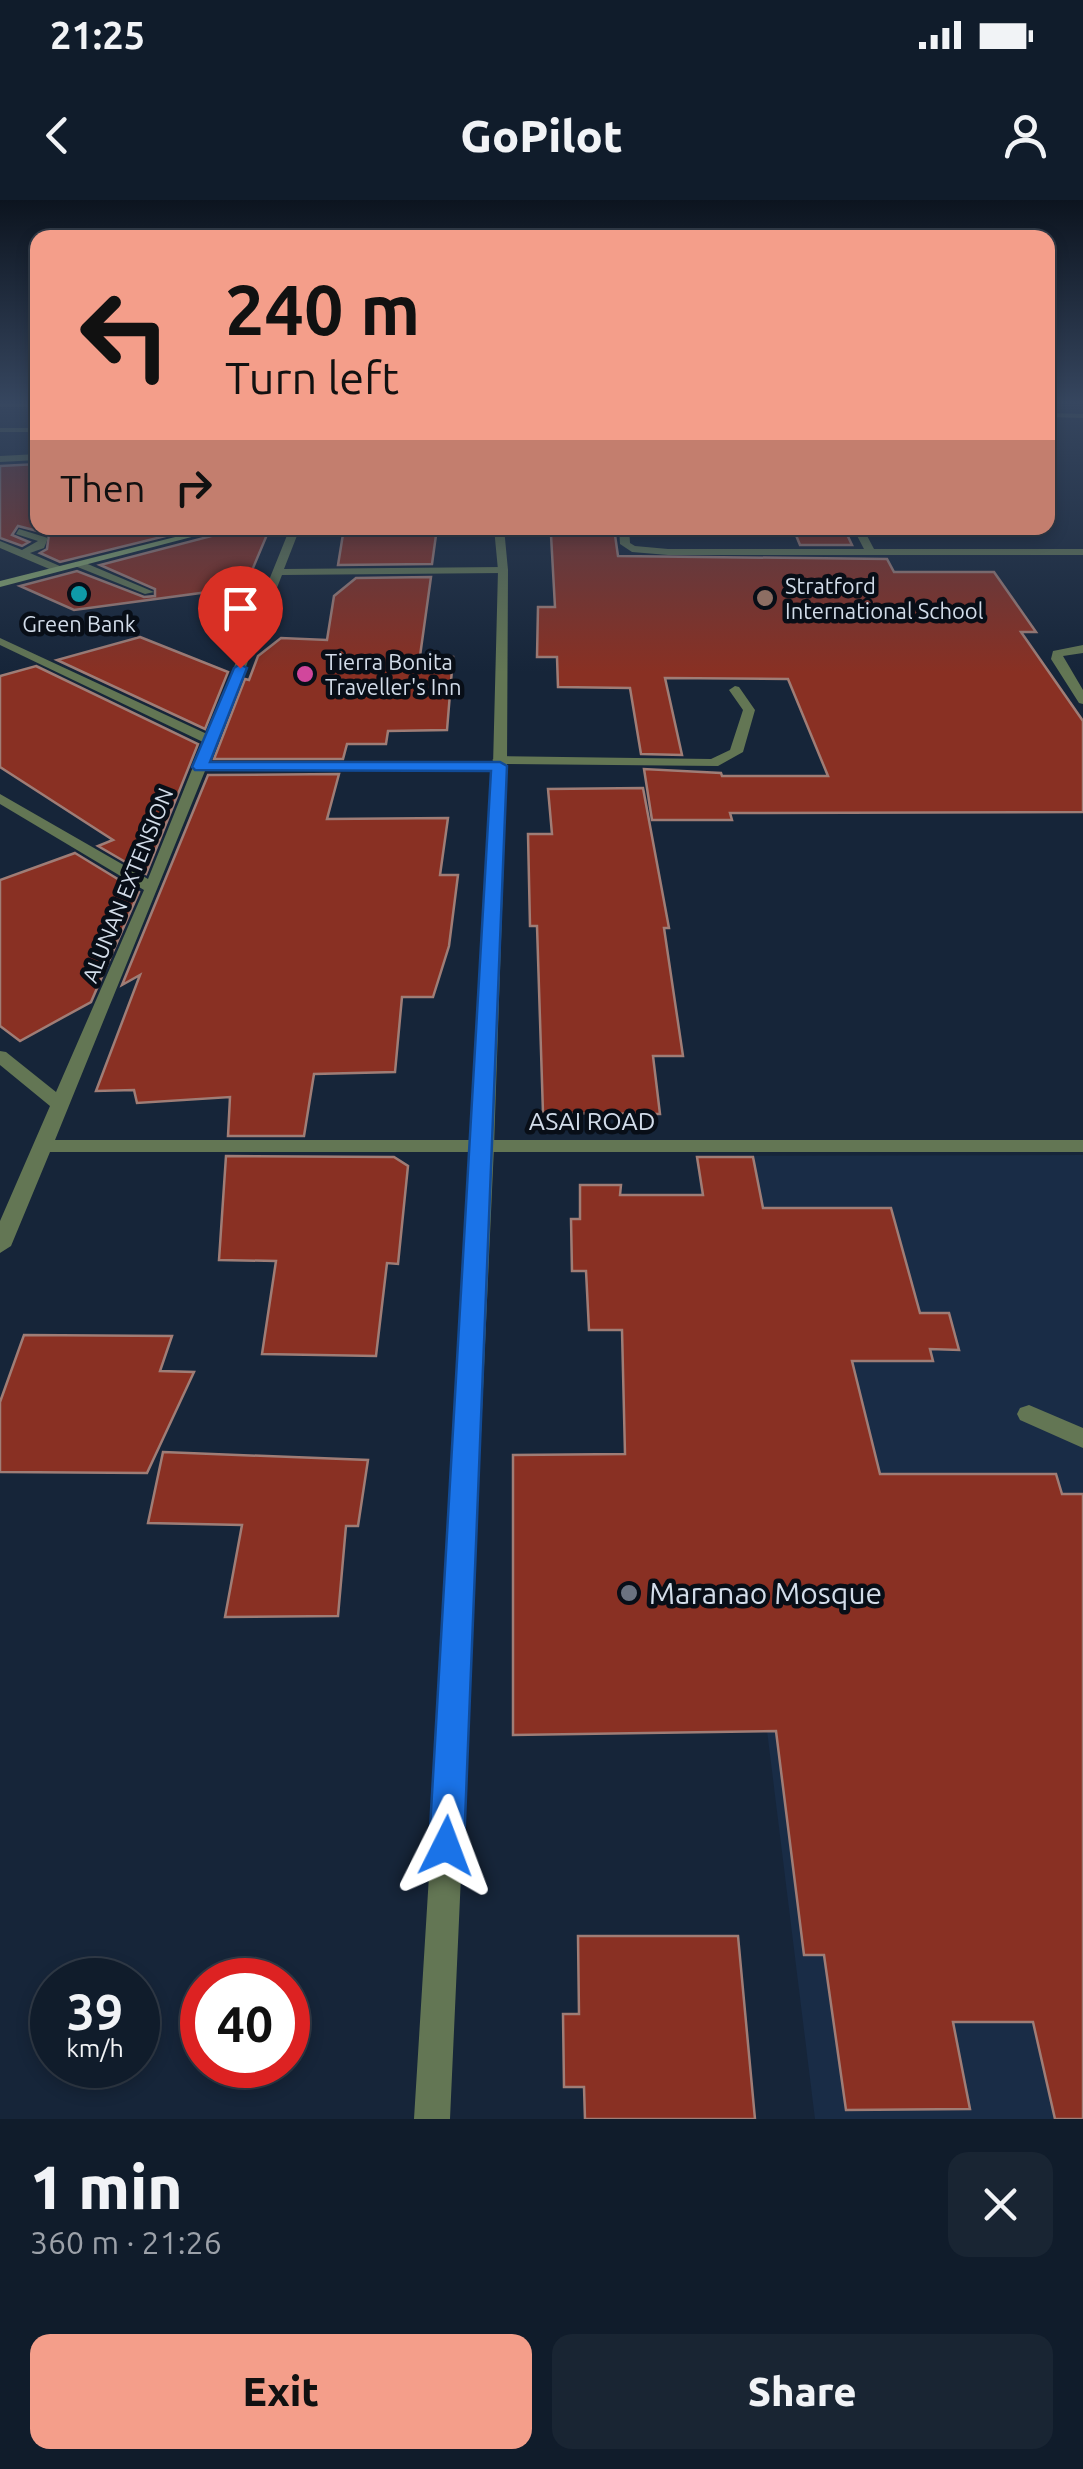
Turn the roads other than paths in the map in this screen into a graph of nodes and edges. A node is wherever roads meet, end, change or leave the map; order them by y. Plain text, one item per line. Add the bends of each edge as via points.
1 (20, 532) dead end
2 (193, 535) edge
3 (292, 535) edge
4 (500, 535) edge
5 (624, 535) edge
6 (862, 535) edge
7 (0, 544) edge
8 (872, 552) junction
9 (1066, 552) junction
10 (1083, 552) edge
11 (22, 553) junction
12 (1074, 562) dead end
13 (79, 564) junction
14 (58, 569) junction
15 (502, 570) junction
16 (279, 572) junction
17 (0, 584) edge
18 (149, 592) dead end
19 (0, 640) edge
20 (1083, 649) edge
21 (735, 690) dead end
22 (1083, 700) edge
23 (210, 740) junction
24 (499, 763) junction
25 (200, 767) junction
26 (0, 798) edge
27 (152, 888) junction
28 (0, 1056) edge
29 (60, 1105) junction
30 (42, 1146) junction
31 (484, 1146) junction
32 (1083, 1146) edge
33 (0, 1246) edge
34 (1029, 1414) dead end
35 (1083, 1439) edge
36 (432, 2119) edge

1 - 11 street via 44,540
2 - 13 main road
3 - 16 street, ALUNAN EXTENSION
4 - 15 street
5 - 8 street via 625,544 642,550
6 - 8 street
7 - 11 street
8 - 9 street
9 - 10 street
9 - 12 street
11 - 14 street
13 - 14 main road
13 - 18 street
14 - 17 main road
15 - 16 street
15 - 24 street
16 - 23 street, ALUNAN EXTENSION
19 - 23 street
20 - 22 street via 1058,654 1057,660
21 - 24 street via 749,710 745,724 736,752 713,763
23 - 25 street, ALUNAN EXTENSION
24 - 25 street
24 - 31 street
25 - 27 street, ALUNAN EXTENSION
26 - 27 street
27 - 29 street, ALUNAN EXTENSION
28 - 29 street
29 - 30 street, ALUNAN EXTENSION
30 - 31 street, ASAI ROAD
30 - 33 street, ALUNAN EXTENSION
31 - 32 street, ASAI ROAD
31 - 36 street
34 - 35 street

